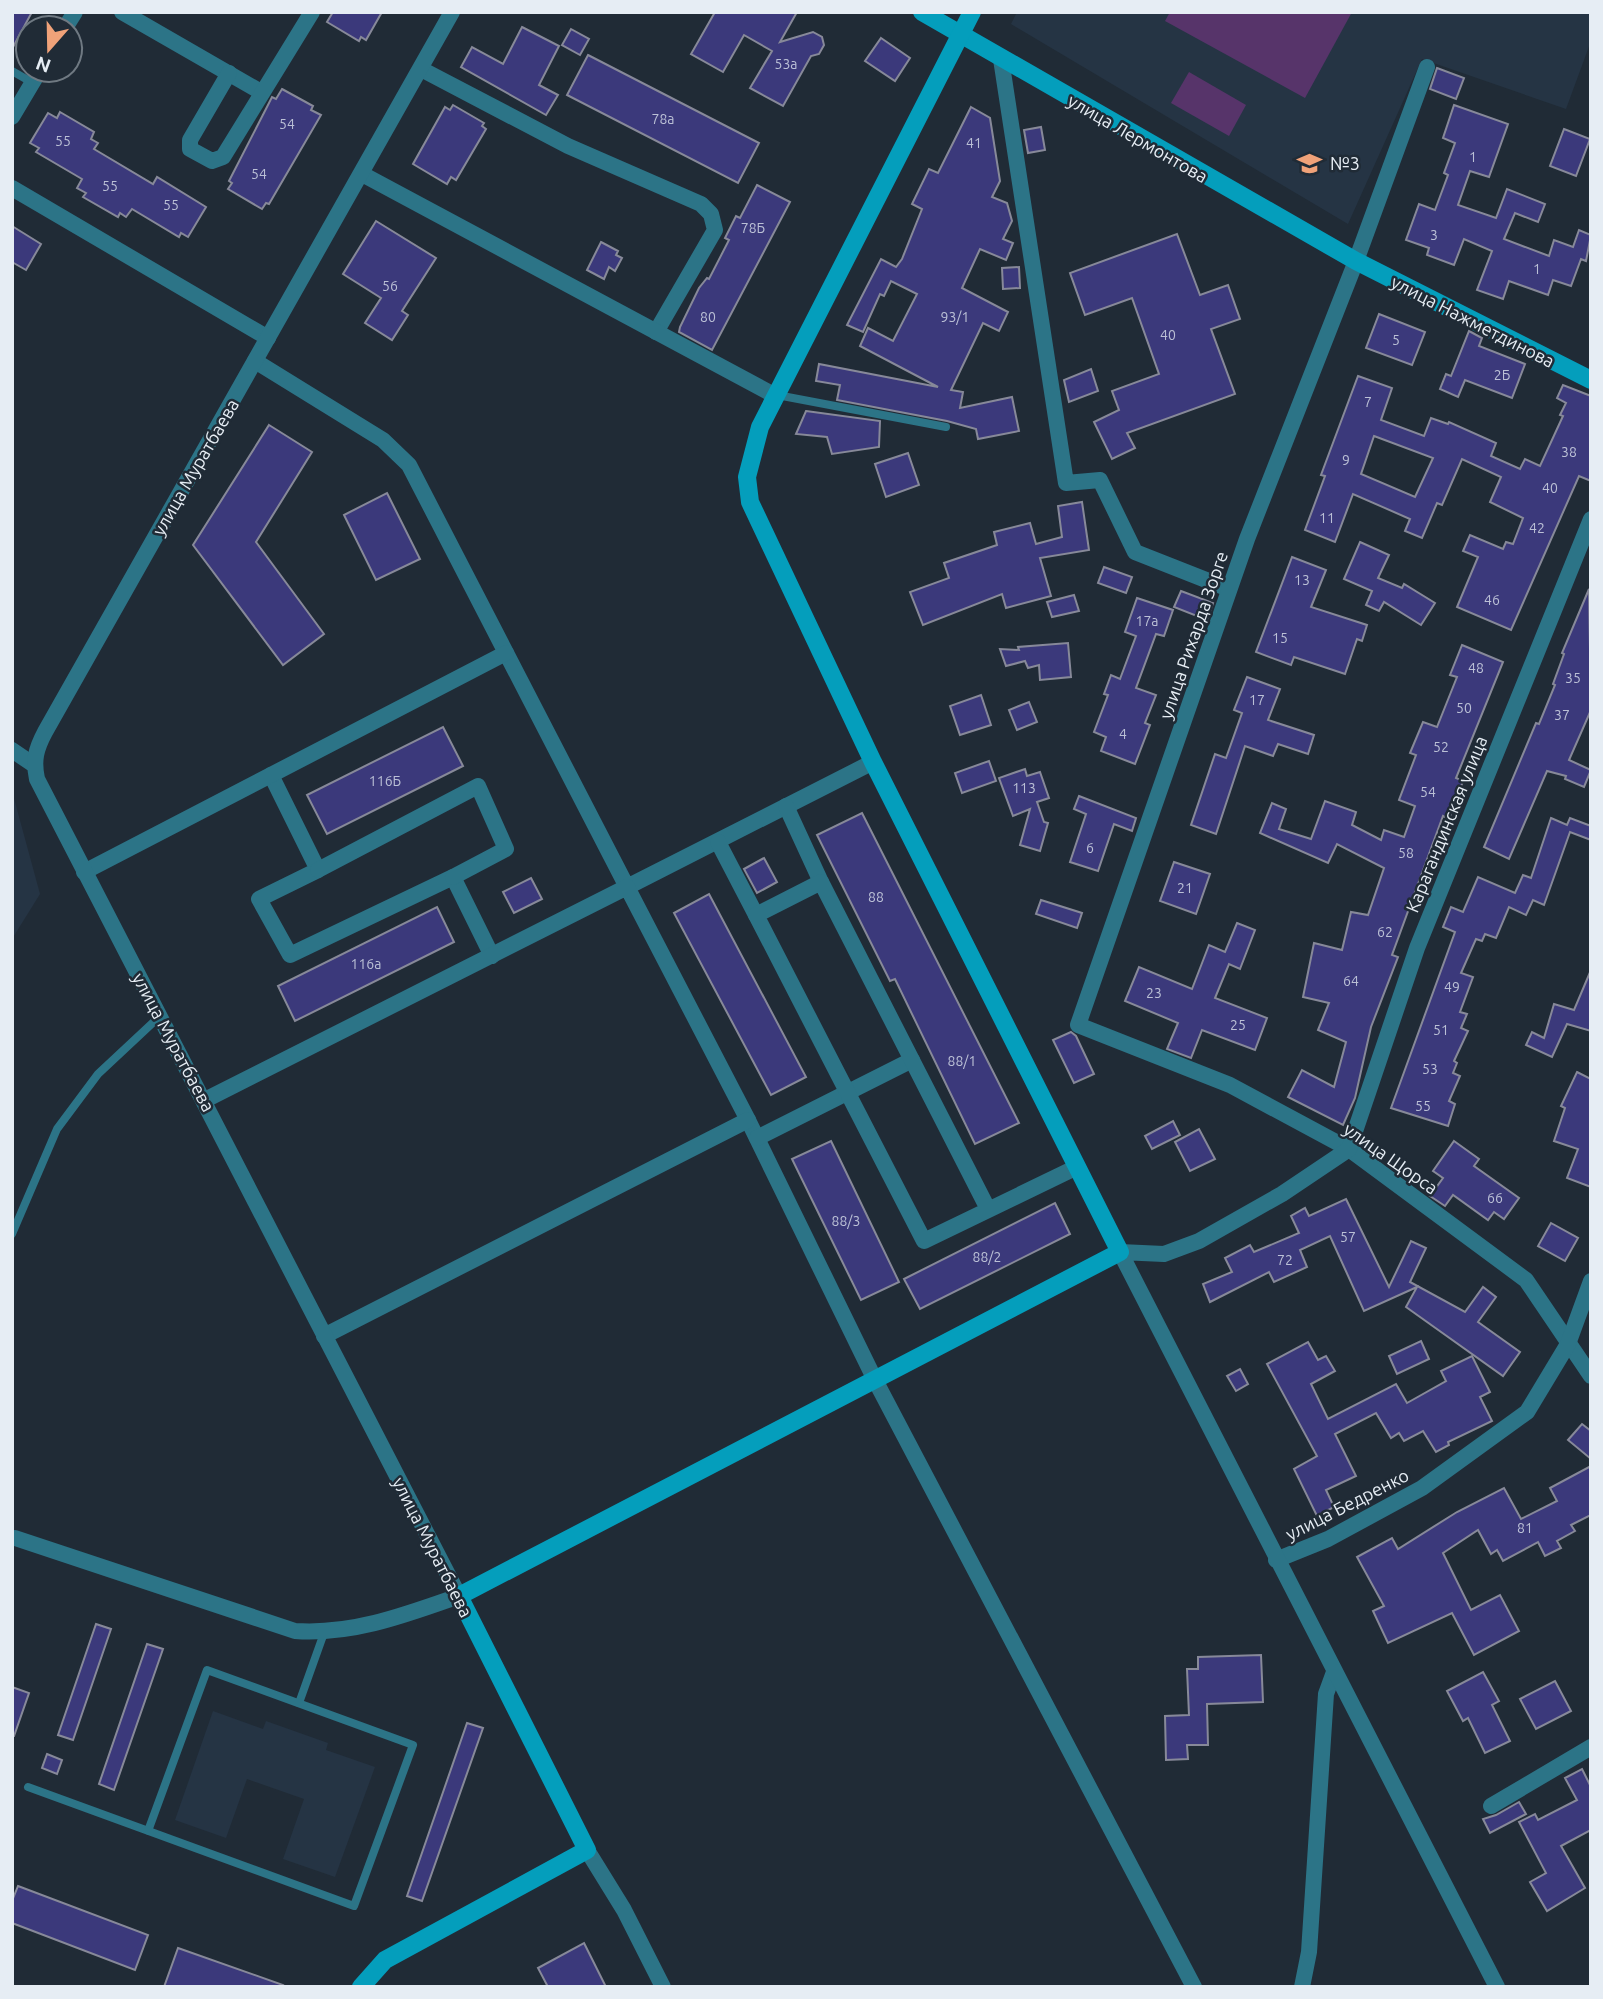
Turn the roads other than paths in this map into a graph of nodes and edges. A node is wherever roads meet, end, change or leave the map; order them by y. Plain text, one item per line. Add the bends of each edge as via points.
1 (122, 12) edge
2 (312, 12) edge
3 (452, 12) edge
4 (922, 12) edge
5 (972, 12) edge
6 (961, 35) junction
7 (1000, 59) junction
8 (1427, 67) dead end
9 (421, 69) junction
10 (229, 73) junction
11 (31, 84) edge
12 (261, 92) junction
13 (12, 117) edge
14 (362, 174) junction
15 (12, 188) edge
16 (1356, 261) junction
17 (656, 332) junction
18 (268, 338) junction
19 (255, 361) junction
20 (1591, 380) edge
21 (774, 395) junction
22 (946, 427) dead end
23 (1591, 519) edge
24 (1229, 589) junction
25 (506, 653) junction
26 (12, 750) edge
27 (873, 762) junction
28 (34, 765) junction
29 (271, 775) junction
30 (786, 806) junction
31 (718, 842) junction
32 (318, 870) junction
33 (83, 872) junction
34 (453, 877) junction
35 (821, 882) junction
36 (627, 887) junction
37 (757, 915) junction
38 (492, 956) junction
39 (160, 1016) junction
40 (1077, 1025) joint
41 (912, 1059) junction
42 (847, 1093) junction
43 (205, 1100) junction
44 (748, 1120) junction
45 (757, 1138) junction
46 (1349, 1149) junction
47 (1077, 1167) junction
48 (988, 1209) junction
49 (12, 1234) edge
50 (1119, 1252) junction
51 (1591, 1281) edge
52 (324, 1336) junction
53 (1568, 1344) junction
54 (1591, 1376) edge
55 (875, 1380) junction
56 (13, 1540) edge
57 (1276, 1560) junction
58 (459, 1596) junction
59 (324, 1633) junction
60 (1334, 1672) junction
61 (299, 1703) junction
62 (1591, 1748) edge
63 (28, 1787) dead end
64 (1491, 1806) dead end
65 (148, 1831) junction
66 (587, 1850) junction
67 (1492, 1985) edge
68 (361, 1987) edge
69 (663, 1987) edge
70 (1194, 1987) edge
71 (1302, 1987) edge

1 - 10 street
2 - 12 street
3 - 9 street, улица Муратбаева
4 - 6 street, улица Лермонтова
5 - 6 street
6 - 7 street, улица Лермонтова
6 - 21 street
7 - 16 street, улица Лермонтова
7 - 24 street via 1066,483 1100,480 1135,552
8 - 16 street, улица Рихарда Зорге
9 - 14 street, улица Муратбаева
9 - 17 street via 568,146 701,204 711,215 715,230
10 - 12 street
10 - 12 street via 190,140 190,149 212,161 223,158
11 - 13 street
14 - 17 street
14 - 18 street, улица Муратбаева
15 - 18 street
16 - 20 street, улица Нажметдинова
16 - 24 street, улица Рихарда Зорге
17 - 21 street
18 - 19 street, улица Муратбаева
19 - 25 street via 401,454
19 - 28 street, улица Муратбаева via 45,732
21 - 22 lane
21 - 27 street via 751,452 750,502
23 - 46 street, Карагандинская улица via 1417,948
24 - 40 street, улица Рихарда Зорге
25 - 29 street
25 - 36 street
26 - 28 street
27 - 30 street
27 - 47 street
28 - 33 street, улица Муратбаева
29 - 32 street
29 - 33 street
30 - 31 street
30 - 35 street
31 - 36 street
31 - 37 street
32 - 34 street via 478,786 506,849
32 - 34 street via 259,899 290,955
33 - 39 street, улица Муратбаева
34 - 38 street
35 - 37 street
35 - 41 street
36 - 38 street
36 - 44 street
37 - 42 street
38 - 43 street
39 - 43 street, улица Муратбаева
39 - 49 lane via 98,1074 57,1129
40 - 46 street, улица Щорса via 1230,1085
41 - 42 street
41 - 48 street
42 - 45 street
42 - 48 street via 923,1241
43 - 52 street, улица Муратбаева
44 - 45 street
44 - 52 street
45 - 55 street
46 - 50 street via 1199,1241 1164,1254
46 - 53 street, улица Щорса via 1526,1280
47 - 48 street
47 - 50 street
50 - 55 street
50 - 57 street, улица Бедренко
51 - 53 street, улица Бедренко
52 - 58 street, улица Муратбаева
53 - 54 street, улица Щорса
53 - 57 street, улица Бедренко via 1527,1412 1422,1488 1328,1539
55 - 58 street
55 - 70 street
56 - 59 street via 266,1623
57 - 60 street
58 - 59 street via 371,1624
58 - 66 street, улица Муратбаева
59 - 61 lane
60 - 67 street
60 - 71 street via 1326,1695 1310,1940
61 - 65 lane via 207,1670
61 - 65 lane via 413,1745 354,1906
62 - 64 street
63 - 65 lane
66 - 68 street via 385,1960
66 - 69 street via 625,1910

